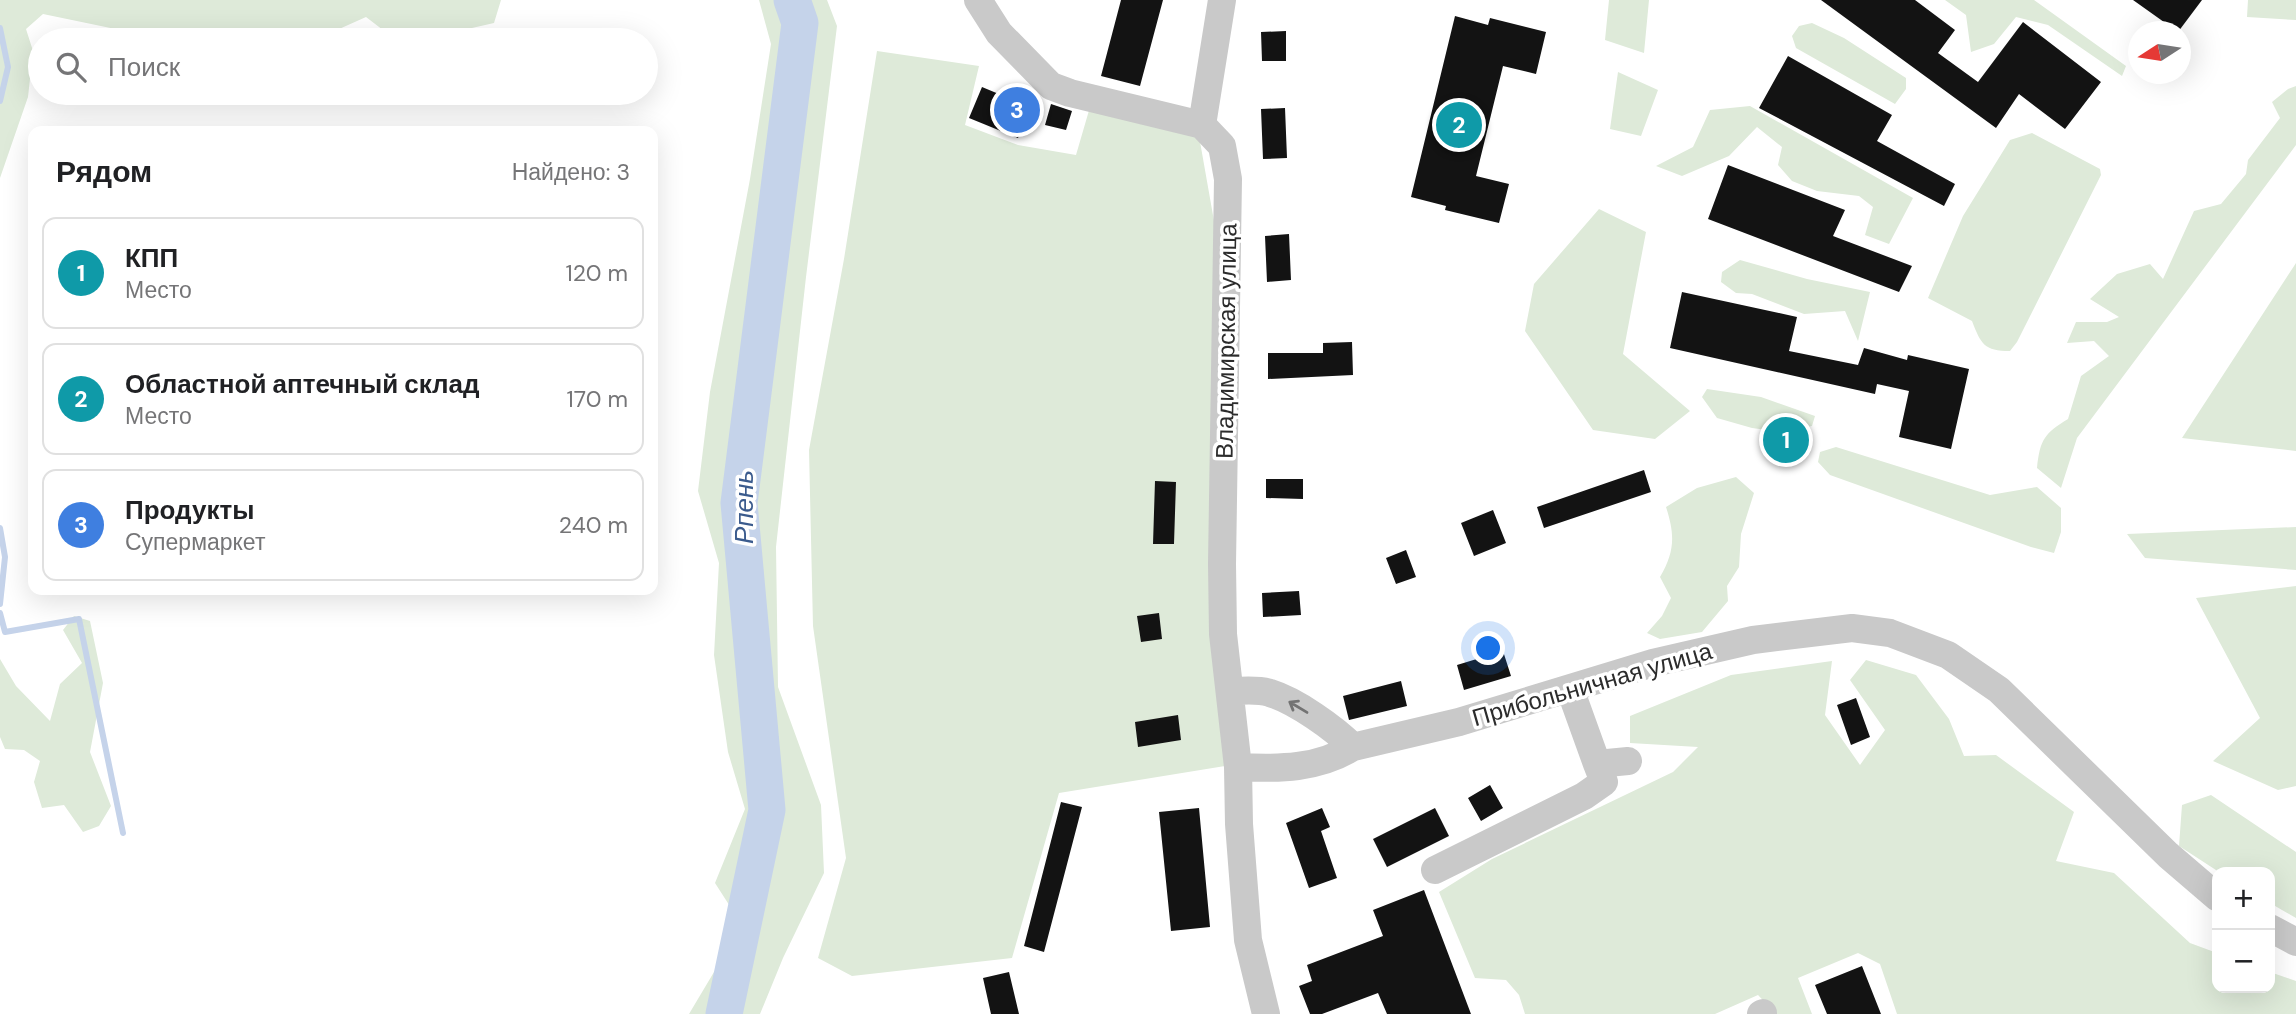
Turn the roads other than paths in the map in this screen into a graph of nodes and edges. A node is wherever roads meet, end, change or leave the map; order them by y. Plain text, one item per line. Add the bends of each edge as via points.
1 (978, 0) edge
2 (1222, 0) edge
3 (1202, 125) junction
4 (1570, 689) junction
5 (1231, 691) junction
6 (1353, 747) junction
7 (1628, 761) dead end
8 (1597, 764) junction
9 (1238, 767) junction
10 (1436, 870) dead end
11 (2212, 893) edge
12 (2274, 930) edge
13 (2296, 942) edge
14 (1266, 1014) edge

1 - 3 street via 999,33 1051,86
2 - 3 street
3 - 5 street, Владимирская улица via 1222,146 1228,179 1222,564 1223,634
4 - 6 street, Прибольничная улица
4 - 8 street
4 - 11 street, Прибольничная улица via 1703,651 1815,631 1852,628 1890,633 1948,655 1999,690
6 -> 5 street via 1284,698 1268,692
5 - 9 street, Владимирская улица
6 - 9 street, Прибольничная улица via 1307,766
7 - 8 street
8 - 10 street via 1604,782 1584,796
9 - 14 street via 1248,940
12 - 13 street

